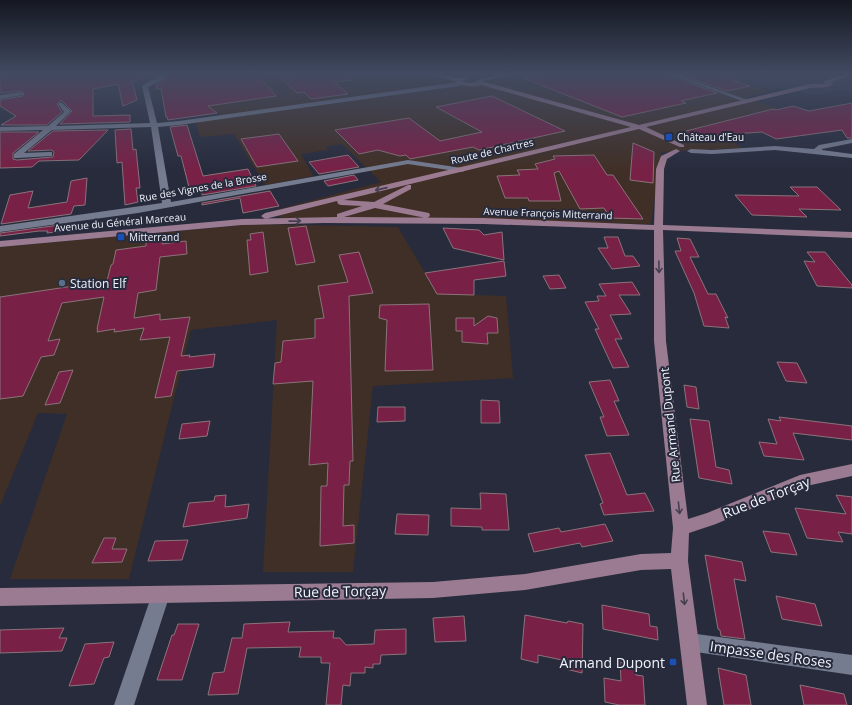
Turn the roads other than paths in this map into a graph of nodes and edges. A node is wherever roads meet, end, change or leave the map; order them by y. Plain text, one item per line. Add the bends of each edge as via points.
1 (63, 106) edge
2 (150, 106) edge
3 (297, 106) edge
4 (553, 106) edge
5 (557, 106) edge
6 (727, 106) edge
7 (580, 113) junction
8 (154, 125) junction
9 (640, 127) junction
10 (0, 128) edge
11 (49, 128) junction
12 (631, 129) junction
13 (852, 141) edge
14 (677, 149) junction
15 (691, 151) joint
16 (818, 151) junction
17 (49, 154) dead end
18 (852, 156) edge
19 (462, 170) junction
20 (433, 177) junction
21 (394, 194) junction
22 (317, 204) junction
23 (167, 205) junction
24 (375, 205) junction
25 (402, 211) junction
26 (322, 220) junction
27 (392, 221) junction
28 (484, 221) junction
29 (242, 222) junction
30 (658, 228) junction
31 (0, 229) edge
32 (852, 234) edge
33 (0, 244) edge
34 (852, 470) edge
35 (681, 528) junction
36 (679, 561) junction
37 (161, 594) junction
38 (0, 597) edge
39 (689, 642) junction
40 (852, 665) edge
41 (124, 705) edge
42 (697, 705) edge

1 - 11 street via 67,113
2 - 8 street
3 - 8 street
4 - 7 main road
5 - 7 main road
6 - 9 main road, Route de Chartres
7 - 9 main road
7 - 12 main road
8 - 11 street
8 - 23 street
9 - 12 main road, Route de Chartres
9 - 14 main road
10 - 11 street
11 - 17 street via 17,156
12 - 14 main road
12 - 19 main road, Route de Chartres
13 - 16 street via 821,146
14 - 15 main road via 684,153
14 - 30 main road, Rue Armand Dupont via 664,158 661,164
15 - 16 street via 774,148
16 - 18 street
19 - 20 main road, Route de Chartres
19 - 23 street, Rue des Vignes de la Brosse via 408,162
20 - 21 main road
20 -> 22 main road, Route de Chartres
21 - 24 main road
21 - 25 main road via 395,205
22 - 24 main road
22 - 26 main road via 310,213
22 - 29 main road, Route de Chartres
23 - 31 street, Rue des Vignes de la Brosse
24 - 25 main road
24 - 26 main road
25 - 27 main road via 401,216
25 - 28 main road
26 - 27 main road, Avenue François Mitterrand
29 -> 26 main road, Avenue François Mitterrand
27 - 28 main road, Avenue François Mitterrand
28 - 30 main road, Avenue François Mitterrand
29 - 33 main road, Avenue du Général Marceau
30 - 32 main road, Avenue François Mitterrand
30 -> 35 main road, Rue Armand Dupont via 660,341
34 - 35 main road, Rue de Torçay via 800,481 710,519
35 - 36 main road, Rue Armand Dupont
36 - 37 main road, Rue de Torçay via 641,562 525,582 433,590
36 -> 39 main road, Rue Armand Dupont
37 - 38 main road, Rue de Torçay
37 - 41 street
39 - 40 street, Impasse des Roses
39 - 42 main road, Rue Armand Dupont

